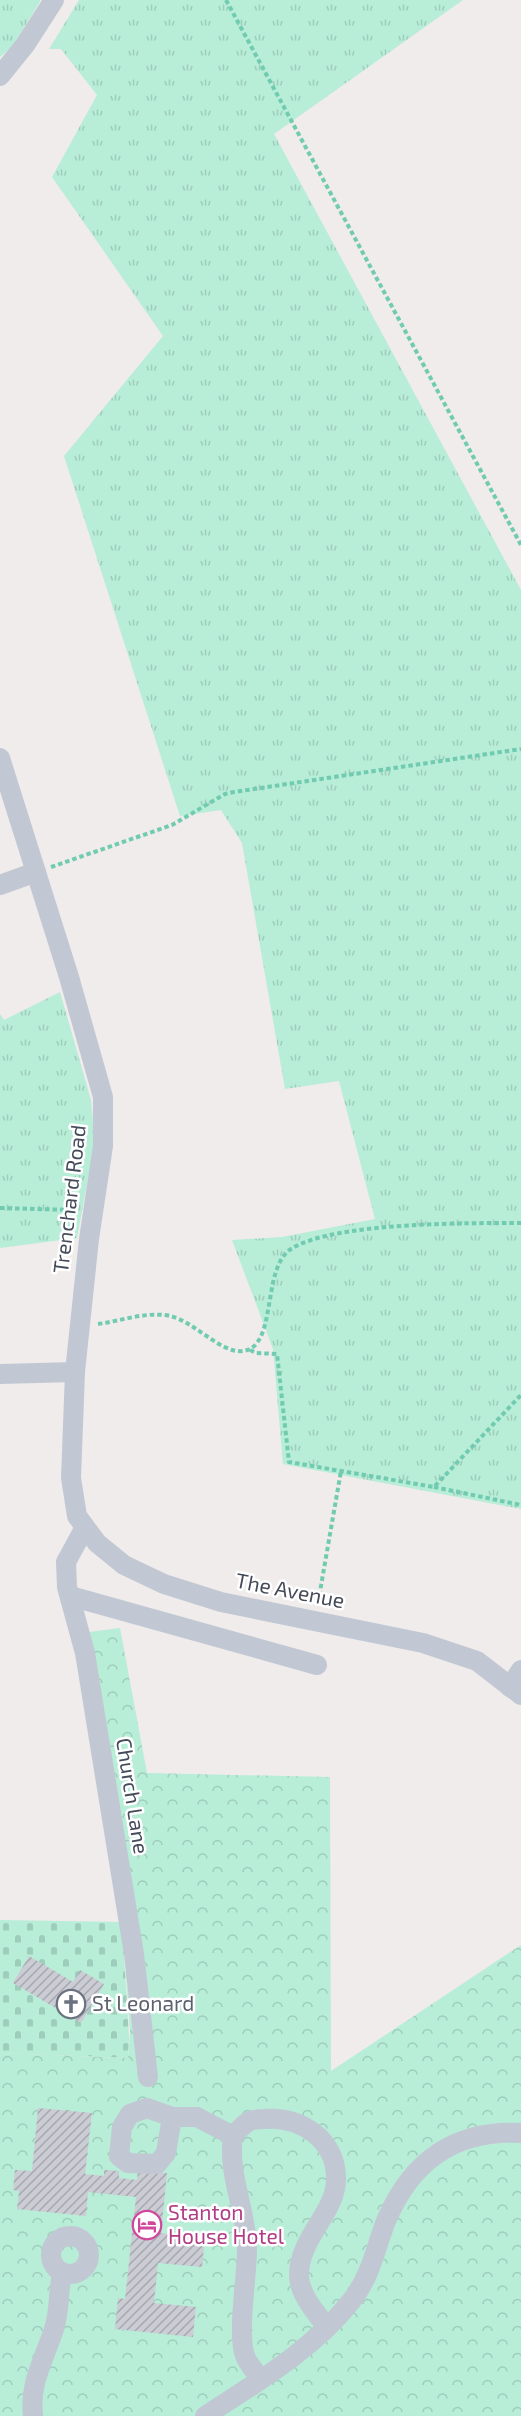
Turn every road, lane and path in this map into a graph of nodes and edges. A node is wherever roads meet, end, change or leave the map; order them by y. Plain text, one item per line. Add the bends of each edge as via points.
1 (54, 0) edge
2 (225, 0) edge
3 (0, 76) edge
4 (521, 545) edge
5 (521, 749) edge
6 (0, 758) edge
7 (36, 872) junction
8 (0, 885) edge
9 (0, 1208) edge
10 (94, 1212) junction
11 (521, 1223) edge
12 (79, 1326) junction
13 (249, 1349) junction
14 (75, 1372) junction
15 (0, 1374) edge
16 (521, 1395) edge
17 (340, 1471) junction
18 (434, 1487) junction
19 (521, 1505) edge
20 (81, 1523) junction
21 (70, 1596) junction
22 (315, 1620) junction
23 (317, 1665) dead end
24 (521, 1670) edge
25 (515, 1691) edge
26 (148, 2077) dead end
27 (172, 2117) dead end
28 (521, 2133) edge
29 (233, 2136) junction
30 (62, 2273) dead end
31 (327, 2327) junction
32 (260, 2379) junction
33 (33, 2416) edge
34 (205, 2416) edge

1 - 3 street
2 - 4 path
5 - 7 path via 225,794 159,830
6 - 7 street, Trenchard Road
7 - 8 street
7 - 10 street, Trenchard Road via 103,1097 103,1146
9 - 10 path
10 - 12 street, Trenchard Road
11 - 13 path via 393,1228 327,1237 292,1248 278,1264 262,1335
12 - 13 path via 172,1316 233,1351
12 - 14 street, Trenchard Road
13 - 17 path via 277,1354 289,1462
14 - 15 street
14 - 20 street, Trenchard Road via 70,1478
16 - 18 path
17 - 18 path
17 - 22 path
18 - 19 path
20 - 21 street, Church Lane via 66,1562
20 - 22 street, The Avenue via 124,1565 164,1584 221,1602
21 - 23 street
21 - 26 street, Church Lane via 85,1653 134,1954
22 - 25 street, The Avenue via 423,1643 477,1661
24 - 25 street, The Avenue
27 - 29 street via 197,2117
28 - 31 street via 473,2135 424,2165 399,2194 368,2277
29 - 31 street via 250,2120 281,2117 309,2128 330,2150 336,2178 332,2200 305,2244 299,2277 309,2304
29 - 32 street via 230,2157 247,2248 245,2355
30 - 33 street via 54,2329 34,2380
31 - 32 street via 287,2362
32 - 34 street

